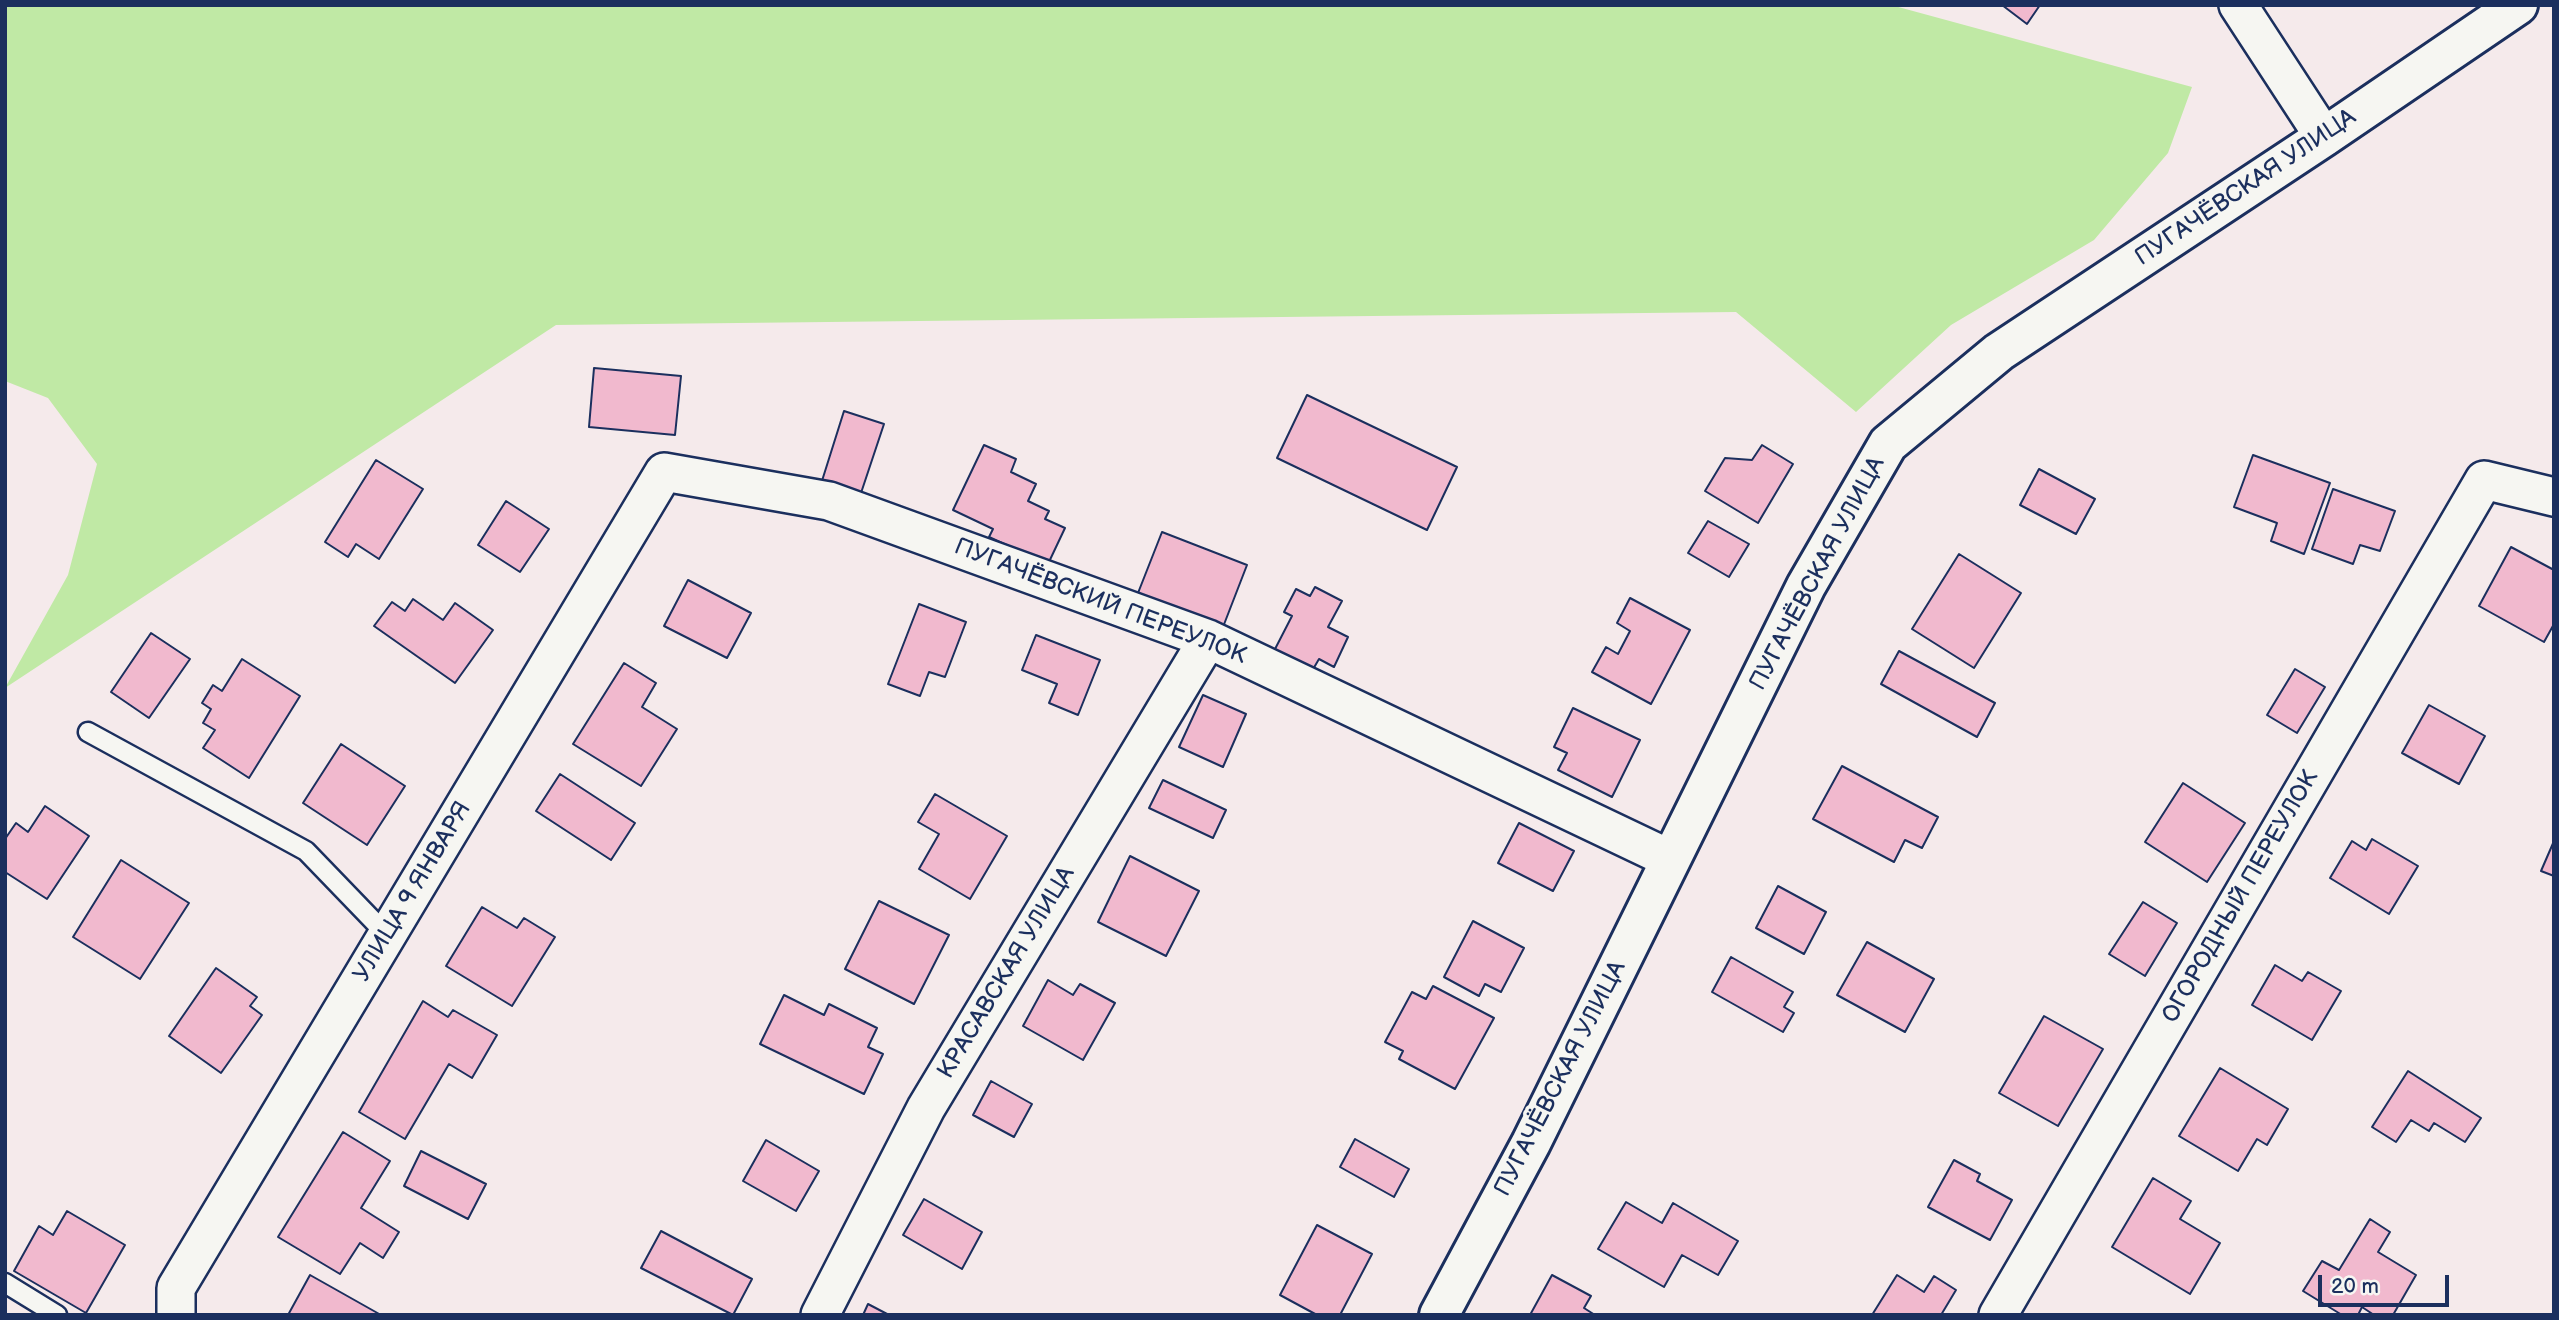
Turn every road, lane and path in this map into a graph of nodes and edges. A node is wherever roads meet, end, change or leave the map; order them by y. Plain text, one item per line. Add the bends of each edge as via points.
1 (2238, 5) edge
2 (2518, 5) edge
3 (2324, 137) junction
4 (664, 472) joint
5 (2554, 497) edge
6 (1208, 639) junction
7 (88, 732) dead end
8 (1670, 859) junction
9 (387, 935) junction
10 (5, 1283) edge
11 (57, 1315) edge
12 (176, 1315) edge
13 (820, 1315) edge
14 (1439, 1315) edge
15 (1998, 1315) edge

1 - 3 street
2 - 3 main road, ПУГАЧЁВСКАЯ УЛИЦА
3 - 8 main road, ПУГАЧЁВСКАЯ УЛИЦА via 1998,352 1888,444 1806,586
4 - 6 street, ПУГАЧЁВСКИЙ ПЕРЕУЛОК via 830,501
4 - 9 street, УЛИЦА 9 ЯНВАРЯ
5 - 15 street, ОГОРОДНЫЙ ПЕРЕУЛОК via 2484,480
6 - 8 street, ПУГАЧЁВСКИЙ ПЕРЕУЛОК
6 - 13 street, КРАСАВСКАЯ УЛИЦА via 926,1108
7 - 9 lane via 306,851
8 - 14 main road, ПУГАЧЁВСКАЯ УЛИЦА via 1531,1143
9 - 12 street, УЛИЦА 9 ЯНВАРЯ via 176,1288
10 - 11 lane

